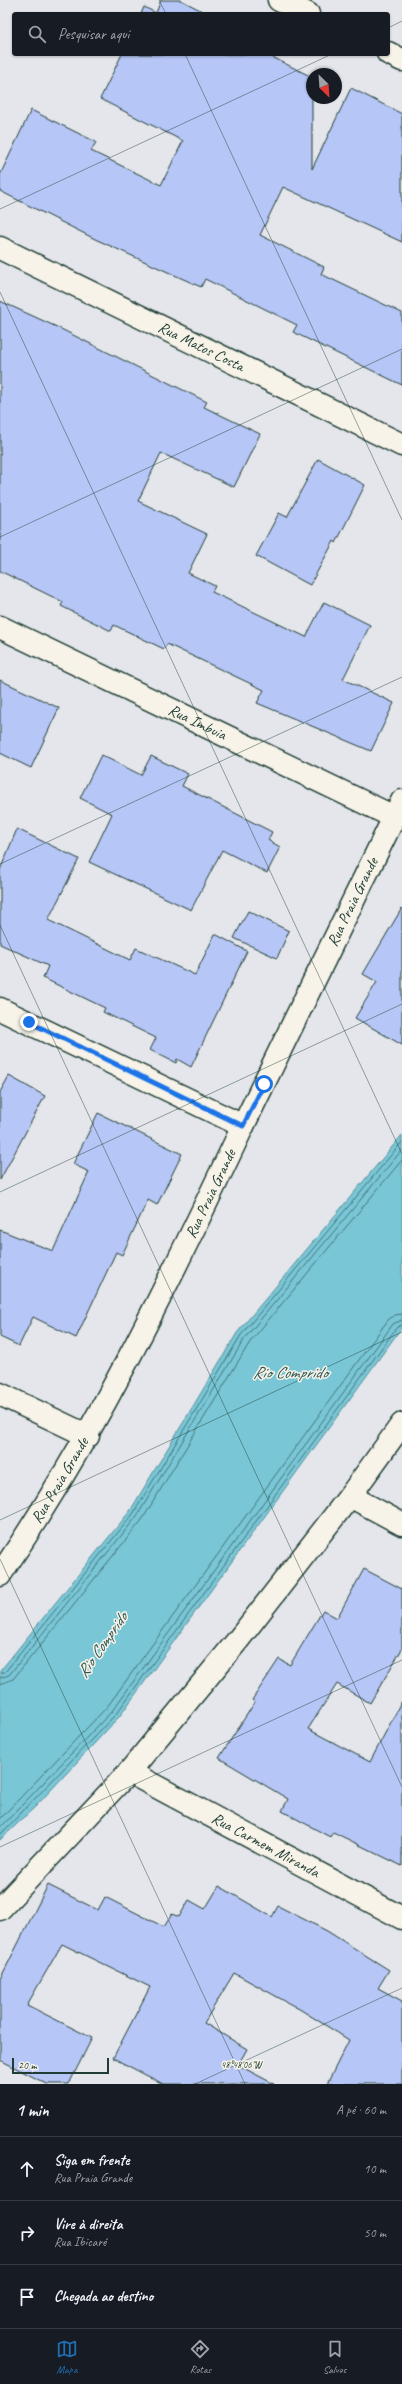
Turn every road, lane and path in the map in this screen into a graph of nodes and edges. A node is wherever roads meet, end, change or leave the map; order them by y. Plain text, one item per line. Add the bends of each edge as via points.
1 (280, 0) edge
2 (304, 12) edge
3 (390, 55) edge
4 (402, 60) edge
5 (0, 248) edge
6 (402, 445) edge
7 (0, 628) edge
8 (398, 809) edge
9 (0, 1008) edge
10 (243, 1126) junction
11 (0, 1394) edge
12 (402, 1424) edge
13 (88, 1436) junction
14 (350, 1496) junction
15 (402, 1524) edge
16 (0, 1576) edge
17 (129, 1772) junction
18 (0, 1909) edge
19 (402, 1918) edge

1 - 2 street
3 - 4 street
5 - 6 street, Rua Matos Costa
7 - 8 street, Rua Imbuia
8 - 10 street, Rua Praia Grande
9 - 10 street
10 - 13 street, Rua Praia Grande via 140,1339
11 - 13 street
12 - 14 street
13 - 16 street, Rua Praia Grande
14 - 15 street
14 - 17 street via 238,1640
17 - 18 street
17 - 19 street, Rua Carmem Miranda

